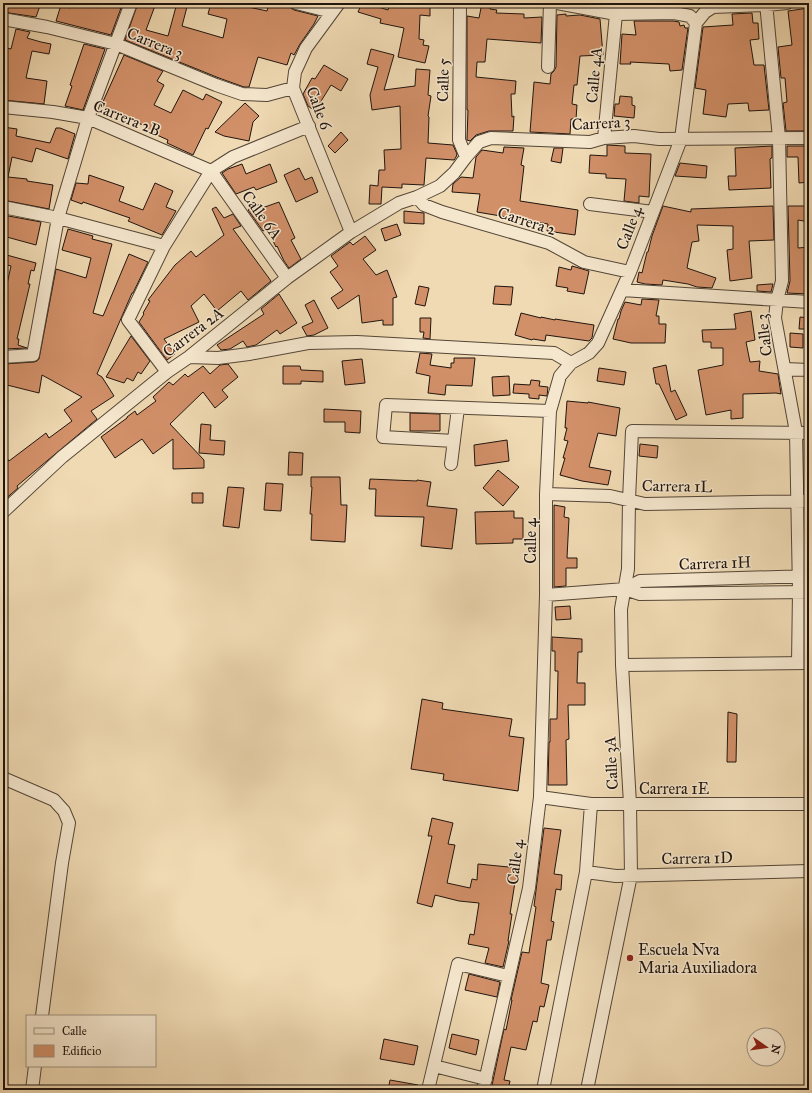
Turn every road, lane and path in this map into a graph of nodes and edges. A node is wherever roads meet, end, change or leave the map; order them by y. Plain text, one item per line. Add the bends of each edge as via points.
1 (131, 3) edge
2 (296, 3) edge
3 (460, 3) edge
4 (550, 3) edge
5 (557, 3) edge
6 (787, 3) edge
7 (767, 4) edge
8 (713, 5) edge
9 (335, 8) edge
10 (616, 14) junction
11 (3, 18) edge
12 (696, 23) junction
13 (116, 44) junction
14 (548, 67) dead end
15 (294, 88) junction
16 (3, 107) edge
17 (88, 118) junction
18 (308, 126) junction
19 (604, 138) junction
20 (681, 138) junction
21 (779, 138) junction
22 (809, 138) edge
23 (466, 157) junction
24 (211, 171) junction
25 (417, 197) junction
26 (590, 204) dead end
27 (3, 207) edge
28 (653, 212) junction
29 (58, 218) junction
30 (351, 232) junction
31 (164, 246) junction
32 (630, 272) junction
33 (287, 278) junction
34 (622, 290) junction
35 (777, 300) junction
36 (809, 302) edge
37 (3, 357) edge
38 (190, 357) junction
39 (571, 363) junction
40 (785, 369) junction
41 (809, 370) edge
42 (167, 372) junction
43 (458, 408) junction
44 (550, 411) junction
45 (796, 432) junction
46 (809, 433) edge
47 (454, 441) junction
48 (451, 464) dead end
49 (546, 494) junction
50 (629, 500) junction
51 (803, 501) edge
52 (3, 512) edge
53 (804, 576) edge
54 (625, 589) junction
55 (804, 592) edge
56 (546, 595) junction
57 (804, 663) edge
58 (622, 665) junction
59 (3, 778) edge
60 (540, 798) junction
61 (591, 804) junction
62 (630, 804) junction
63 (809, 804) edge
64 (809, 871) edge
65 (586, 872) junction
66 (631, 875) junction
67 (508, 976) junction
68 (42, 1015) edge
69 (434, 1066) junction
70 (35, 1067) edge
71 (484, 1084) edge
72 (32, 1090) edge
73 (428, 1090) edge
74 (543, 1090) edge
75 (587, 1090) edge

1 - 13 street
2 - 9 street
3 - 23 street, Calle 5 via 459,140
4 - 14 street
5 - 10 street
6 - 7 street
7 - 8 street
7 - 21 street, Calle 3
8 - 12 street
9 - 15 street, Calle 6 via 306,48 295,72
10 - 12 street via 674,13 690,16
10 - 19 street, Calle 4A
11 - 13 street, Carrera 3
12 - 20 street, Calle 4
13 - 15 street, Carrera 3 via 242,94 267,95
13 - 17 street
15 - 18 street, Calle 6
16 - 17 street, Carrera 2B
17 - 24 street, Carrera 2B
17 - 29 street
18 - 24 street via 233,157
18 - 30 street, Calle 6
19 - 20 street, Carrera 3
19 - 23 street, Carrera 3 via 590,142 491,138 479,142
20 - 21 street, Carrera 3
20 - 28 street, Calle 4
21 - 22 street, Carrera 3
21 - 35 street, Calle 3 via 782,282
23 - 25 street, Carrera 3 via 440,186
24 - 31 street
24 - 33 street, Calle 6A
25 - 30 street, Carrera 2A via 399,203
25 - 32 street, Carrera 2 via 424,205 442,212 549,243 584,262
26 - 28 street
27 - 29 street
28 - 32 street, Calle 4
29 - 31 street
29 - 37 street via 33,355
30 - 33 street, Carrera 2A
31 - 42 street via 128,320
32 - 34 street, Calle 4
33 - 38 street, Carrera 2A
34 - 35 street
34 - 39 street, Calle 4 via 598,343
35 - 36 street
35 - 40 street, Calle 3 via 775,318
38 - 39 street via 218,358 308,342 357,342 554,353
38 - 42 street, Carrera 2A
39 - 44 street, Calle 4 via 560,376
40 - 41 street
40 - 45 street, Calle 3
42 - 52 street, Carrera 2A via 62,457
43 - 44 street
43 - 47 street
43 - 47 street via 386,405 383,437
44 - 49 street, Calle 4
45 - 46 street
45 - 50 street, Calle 3A via 632,431
45 - 51 street, Calle 3
47 - 48 street
49 - 50 street, Carrera 1L via 610,496
49 - 56 street, Calle 4
50 - 51 street, Carrera 1L via 645,504
50 - 54 street, Calle 3A via 628,569
51 - 53 street, Calle 3
53 - 54 street, Carrera 1H via 640,581
53 - 55 street, Calle 3
54 - 55 street, Carrera 1H via 640,594
54 - 56 street, Carrera 1H
54 - 58 street, Calle 3A via 621,609
55 - 57 street, Calle 3
56 - 60 street, Calle 4
57 - 58 street
58 - 62 street, Calle 3A
59 - 68 street via 54,800 64,811 69,823
60 - 61 street, Carrera 1E
60 - 67 street, Calle 4 via 529,888
61 - 62 street, Carrera 1E
61 - 65 street
62 - 63 street, Carrera 1E
62 - 66 street, Calle 3A
64 - 66 street, Carrera 1D
65 - 66 street, Carrera 1D
65 - 74 street
66 - 75 street, Calle 3A
67 - 69 street via 458,964
67 - 71 street, Calle 4
69 - 71 street
69 - 73 street
70 - 72 street

